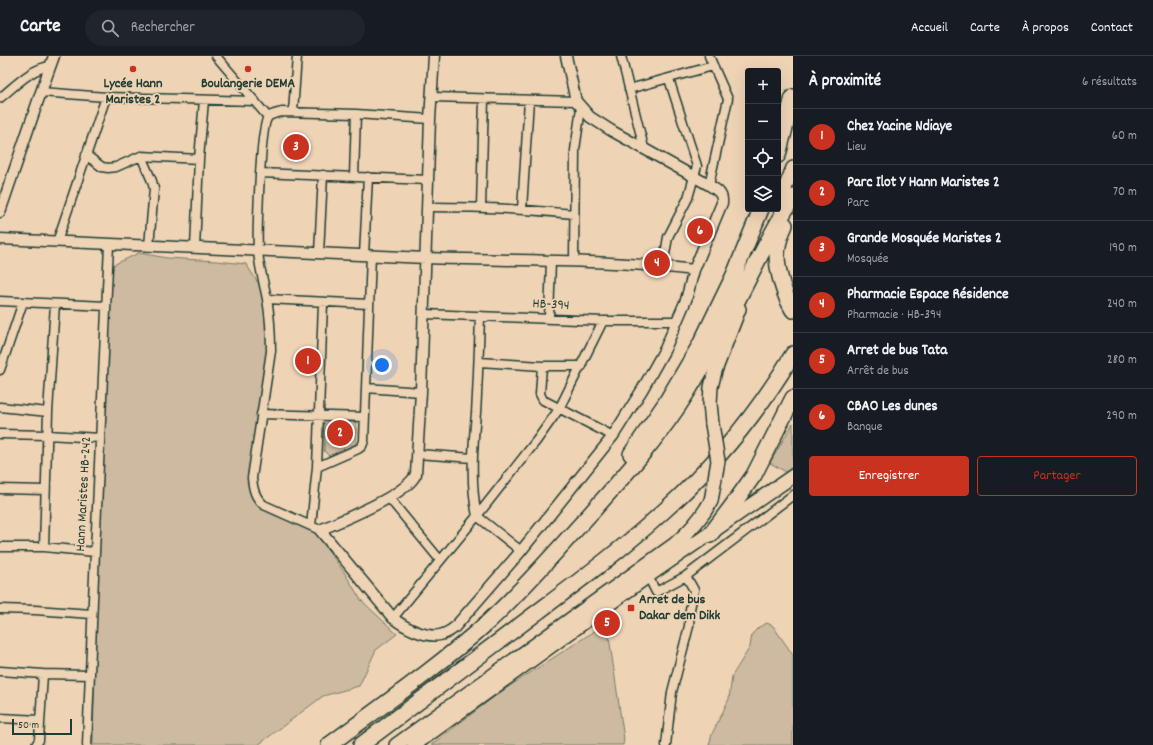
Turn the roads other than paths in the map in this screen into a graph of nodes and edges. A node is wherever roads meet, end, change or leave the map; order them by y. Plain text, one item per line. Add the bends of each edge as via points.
1 (216, 56) edge
2 (297, 56) edge
3 (434, 56) edge
4 (566, 56) edge
5 (621, 56) edge
6 (709, 56) edge
7 (53, 61) edge
8 (713, 66) junction
9 (669, 79) junction
10 (629, 89) junction
11 (41, 92) junction
12 (106, 96) junction
13 (432, 97) junction
14 (793, 97) edge
15 (0, 98) edge
16 (484, 99) junction
17 (204, 100) junction
18 (530, 100) junction
19 (255, 101) junction
20 (578, 105) junction
21 (293, 112) junction
22 (356, 114) junction
23 (268, 117) junction
24 (430, 119) junction
25 (781, 143) edge
26 (644, 148) junction
27 (86, 155) junction
28 (141, 156) junction
29 (199, 159) junction
30 (793, 168) edge
31 (260, 173) junction
32 (323, 175) junction
33 (354, 176) junction
34 (695, 176) junction
35 (368, 177) junction
36 (428, 180) junction
37 (710, 185) junction
38 (781, 196) edge
39 (793, 197) edge
40 (793, 203) edge
41 (781, 206) edge
42 (428, 207) junction
43 (481, 207) junction
44 (522, 209) junction
45 (0, 210) edge
46 (774, 212) edge
47 (574, 214) junction
48 (0, 239) edge
49 (57, 242) junction
50 (110, 245) junction
51 (149, 246) junction
52 (777, 247) junction
53 (195, 248) junction
54 (258, 251) junction
55 (319, 253) junction
56 (368, 255) junction
57 (426, 258) junction
58 (552, 261) junction
59 (574, 261) junction
60 (758, 261) junction
61 (663, 266) junction
62 (694, 270) junction
63 (267, 299) junction
64 (0, 301) edge
65 (23, 302) junction
66 (323, 303) junction
67 (55, 304) junction
68 (369, 304) junction
69 (106, 306) junction
70 (792, 308) edge
71 (424, 314) junction
72 (480, 316) junction
73 (549, 318) junction
74 (603, 321) junction
75 (677, 321) junction
76 (793, 354) edge
77 (479, 362) junction
78 (542, 366) junction
79 (582, 366) junction
80 (0, 370) edge
81 (366, 388) junction
82 (421, 392) junction
83 (793, 398) edge
84 (0, 407) edge
85 (559, 409) junction
86 (48, 412) junction
87 (261, 414) junction
88 (318, 416) junction
89 (365, 417) junction
90 (0, 434) edge
91 (47, 435) junction
92 (613, 436) junction
93 (100, 438) junction
94 (417, 454) junction
95 (473, 458) junction
96 (316, 467) junction
97 (793, 476) edge
98 (0, 489) edge
99 (45, 490) junction
100 (793, 495) edge
101 (389, 498) junction
102 (477, 516) junction
103 (315, 528) junction
104 (573, 532) junction
105 (710, 535) junction
106 (0, 546) edge
107 (44, 547) junction
108 (521, 551) junction
109 (94, 552) junction
110 (440, 560) junction
111 (648, 576) junction
112 (686, 576) junction
113 (0, 609) edge
114 (92, 614) junction
115 (393, 618) junction
116 (0, 671) edge
117 (43, 674) junction
118 (90, 675) junction
119 (0, 718) edge
120 (40, 720) junction
121 (36, 745) edge
122 (87, 745) edge
123 (329, 745) edge
124 (361, 745) edge
125 (396, 745) edge
126 (414, 745) edge
127 (666, 745) edge

1 - 19 street
2 - 21 street
3 - 13 street
4 - 20 street
5 - 10 street
6 - 8 street
7 - 11 street
7 - 15 street via 33,71
8 - 9 street
8 - 37 street via 728,102
9 - 10 street
9 - 34 street via 697,166
10 - 26 street
11 - 12 street
11 - 45 street
12 - 17 street
12 - 27 street
13 - 16 street
13 - 24 street
14 - 25 highway
16 - 18 street
16 - 43 street
17 - 19 street
17 - 29 street
18 - 20 street
18 - 44 street
19 - 23 street
20 - 26 street via 600,124
20 - 47 street
21 - 22 street
21 - 23 street via 275,113
22 - 24 street
22 - 33 street
23 - 31 street via 264,129
24 - 36 street
26 - 34 street
27 - 28 street via 102,167 108,168
27 - 49 street
28 - 29 street
28 - 51 street via 154,189
29 - 53 street
30 - 38 highway
31 - 32 street
31 - 54 street
32 - 33 street
32 - 55 street
33 - 35 street
34 - 37 street
34 - 61 street via 685,204 668,237
35 - 36 street
35 - 56 street
36 - 42 street
37 - 62 street via 719,192 722,203
39 - 41 highway
40 - 52 highway
42 - 43 street
42 - 57 street
43 - 44 street
44 - 47 street
46 - 52 highway
46 - 60 highway
46 - 104 highway via 734,275 700,345 665,404 629,458
47 - 59 street
48 - 49 street
49 - 50 street
50 - 51 street
50 - 69 street, Hann Maristes HB-242
51 - 53 street
52 - 70 highway via 783,289
53 - 54 street
54 - 55 street
54 - 63 street
55 - 56 street
56 - 57 street
56 - 68 street
57 - 58 street
57 - 71 street
58 - 59 street
58 - 73 street
59 - 61 street
60 - 104 highway via 695,380 670,419 635,463
60 - 125 highway, bridge via 711,387 710,403 718,461 711,502 692,530
61 - 62 street
62 - 75 street
63 - 66 street
63 - 87 street via 271,351
64 - 65 street
65 - 67 street
65 - 80 street
66 - 68 street
66 - 88 street
67 - 69 street
67 - 86 street
68 - 81 street
69 - 93 street, Hann Maristes HB-242
71 - 72 street, HB-394
71 - 82 street
72 - 73 street, HB-394
72 - 77 street
73 - 74 street, HB-394
74 - 75 street, HB-394
74 - 79 street
75 - 92 street via 658,362
76 - 124 highway via 736,435 666,510 615,553
77 - 78 street
77 - 95 street
78 - 79 street
78 - 85 street via 540,394 543,400
79 - 85 street
81 - 82 street
81 - 89 street
82 - 94 street
83 - 105 highway via 754,475
84 - 86 street
85 - 92 street
85 - 102 street
86 - 91 street
87 - 88 street
87 - 103 street via 252,478 255,494 264,505
88 - 89 street
88 - 96 street
89 - 96 street via 362,446
90 - 91 street
91 - 93 street
91 - 99 street
92 - 108 street
93 - 109 street, Hann Maristes HB-242
94 - 95 street
94 - 101 street via 414,480
95 - 102 street via 473,498
96 - 103 street
97 - 105 highway
98 - 99 street
99 - 107 street
100 - 112 street
101 - 103 street
101 - 110 street
102 - 108 street
102 - 110 street
103 - 115 street
104 - 123 highway via 488,621 429,671
105 - 111 highway
106 - 107 street
107 - 109 street
108 - 115 street via 448,632 435,636 417,632
109 - 114 street, Hann Maristes HB-242
110 - 115 street
111 - 112 street via 656,592
111 - 126 highway
112 - 127 street via 694,590 689,626 672,692
113 - 114 street
114 - 118 street, Hann Maristes HB-242
116 - 117 street
117 - 118 street
117 - 120 street
118 - 122 street, Hann Maristes HB-242
119 - 120 street
120 - 121 street via 39,740

